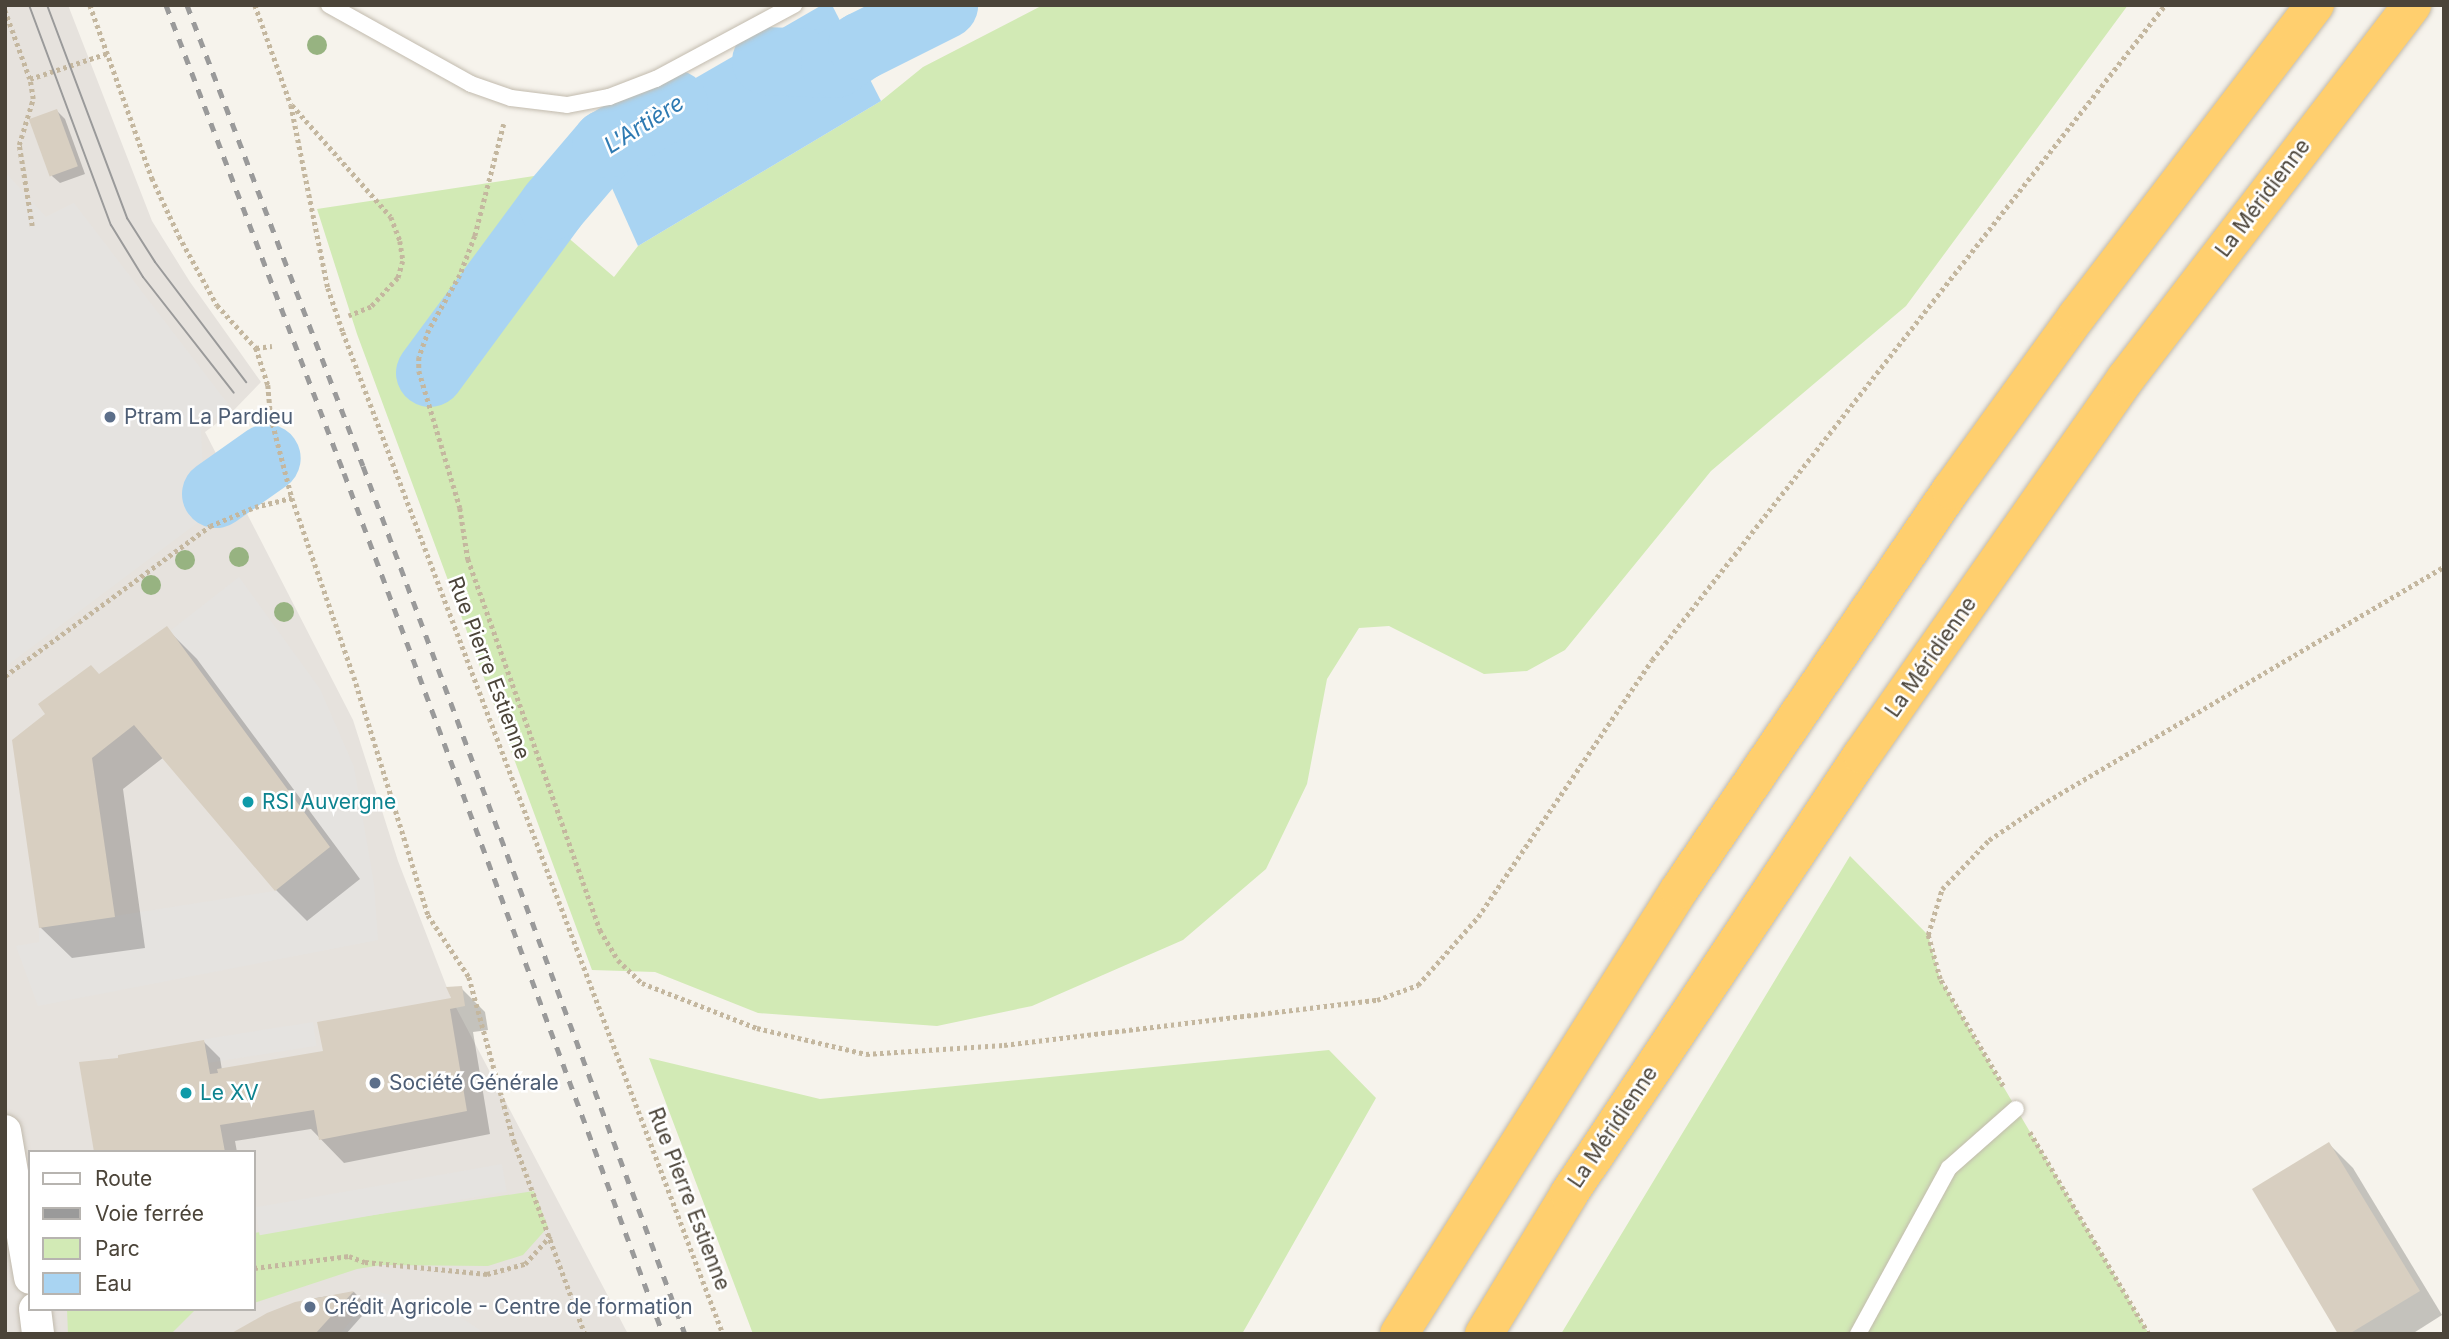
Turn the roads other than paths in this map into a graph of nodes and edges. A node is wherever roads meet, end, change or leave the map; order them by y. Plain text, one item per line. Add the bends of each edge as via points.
1 (329, 5) edge
2 (794, 5) edge
3 (2315, 5) edge
4 (2412, 5) edge
5 (2016, 1109) road end
6 (6, 1138) edge
7 (28, 1266) edge
8 (35, 1311) edge
9 (38, 1334) edge
10 (1399, 1334) edge
11 (1484, 1334) edge
12 (1858, 1334) edge

1 - 2 lane via 471,84 511,98 566,105 609,97 656,79
3 - 10 highway via 2077,316 1944,501 1679,890
4 - 11 highway, La Méridienne via 2126,378 1910,687 1569,1194
5 - 12 lane via 1949,1168
6 - 7 street
8 - 9 street

